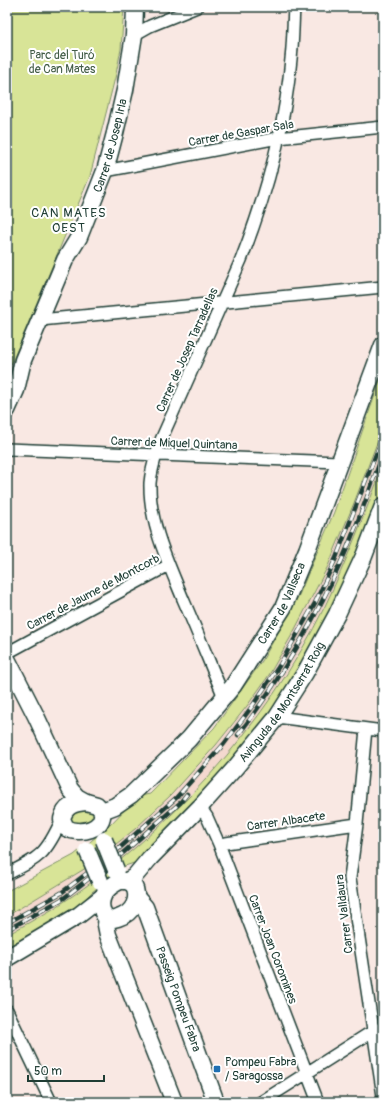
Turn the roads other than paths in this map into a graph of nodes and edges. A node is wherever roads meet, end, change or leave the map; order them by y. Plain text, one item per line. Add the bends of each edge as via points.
1 (135, 7) edge
2 (197, 7) edge
3 (294, 7) edge
4 (134, 35) junction
5 (383, 127) edge
6 (278, 138) junction
7 (105, 171) junction
8 (383, 287) edge
9 (222, 303) junction
10 (40, 320) junction
11 (383, 345) edge
12 (7, 410) edge
13 (7, 449) edge
14 (156, 456) junction
15 (339, 462) junction
16 (383, 506) edge
17 (169, 566) junction
18 (7, 653) edge
19 (7, 659) edge
20 (224, 697) junction
21 (277, 717) junction
22 (366, 729) junction
23 (383, 731) edge
24 (68, 785) junction
25 (86, 802) junction
26 (200, 807) junction
27 (68, 821) junction
28 (357, 824) junction
29 (101, 825) junction
30 (219, 844) junction
31 (7, 874) edge
32 (127, 883) junction
33 (102, 891) junction
34 (79, 916) junction
35 (105, 916) junction
36 (7, 958) edge
37 (9, 1017) edge
38 (378, 1030) edge
39 (307, 1073) junction
40 (383, 1096) edge
41 (52, 1102) edge
42 (174, 1102) edge
43 (216, 1102) edge
44 (261, 1102) edge
45 (318, 1102) edge

1 - 4 street, Carrer de Josep Irla
2 - 4 street
3 - 6 street, Carrer de Josep Tarradellas via 291,59
4 - 7 street, Carrer de Josep Irla via 125,90
5 - 6 street, Carrer de Gaspar Sala
6 - 7 street, Carrer de Gaspar Sala
6 - 9 street, Carrer de Josep Tarradellas via 250,238
7 - 10 street, Carrer de Josep Irla via 79,238 69,253
8 - 9 street
9 - 10 street
9 - 14 street, Carrer de Josep Tarradellas
10 - 12 street, Carrer de Josep Irla via 23,360 16,390
11 - 15 street, Carrer de Vallseca
13 - 14 street, Carrer de Miquel Quintana
14 - 15 street, Carrer de Miquel Quintana
14 - 17 street, Carrer de Josep Tarradellas via 150,482 151,500 155,527
15 - 20 street, Carrer de Vallseca via 283,608
16 - 21 street, Avinguda de Montserrat Roig via 364,556 337,614 305,673
17 - 18 street, Carrer de Jaume de Montcorb
17 - 20 street, Carrer de Josep Tarradellas
19 - 24 street
20 - 29 street, Carrer de Vallseca via 189,739 120,803
21 - 22 street
21 - 26 street, Avinguda de Montserrat Roig
22 - 23 street
22 - 28 street, Carrer Valldaura
24 - 25 street via 72,793
24 - 27 street
25 - 27 street via 76,803
25 - 29 street via 97,805
26 - 30 street, Carrer Joan Coromines
26 - 32 street, Avinguda de Montserrat Roig
27 - 29 street via 87,830
27 - 31 street via 39,857
27 - 33 street, bridge via 87,850
28 - 30 street, Carrer Albacete
28 - 38 street, Carrer Valldaura via 350,878
29 - 32 street, bridge
30 - 39 street, Carrer Joan Coromines
32 - 33 street
32 - 35 street via 132,909 116,919
32 - 43 street, Passeig Pompeu Fabra via 145,907
33 - 34 street
33 - 35 street via 101,904
34 - 35 street via 92,913
34 - 36 street
35 - 42 street via 108,935
37 - 41 street
38 - 39 street
38 - 40 street, Carrer Valldaura
39 - 44 street
39 - 45 street, Carrer Joan Coromines

